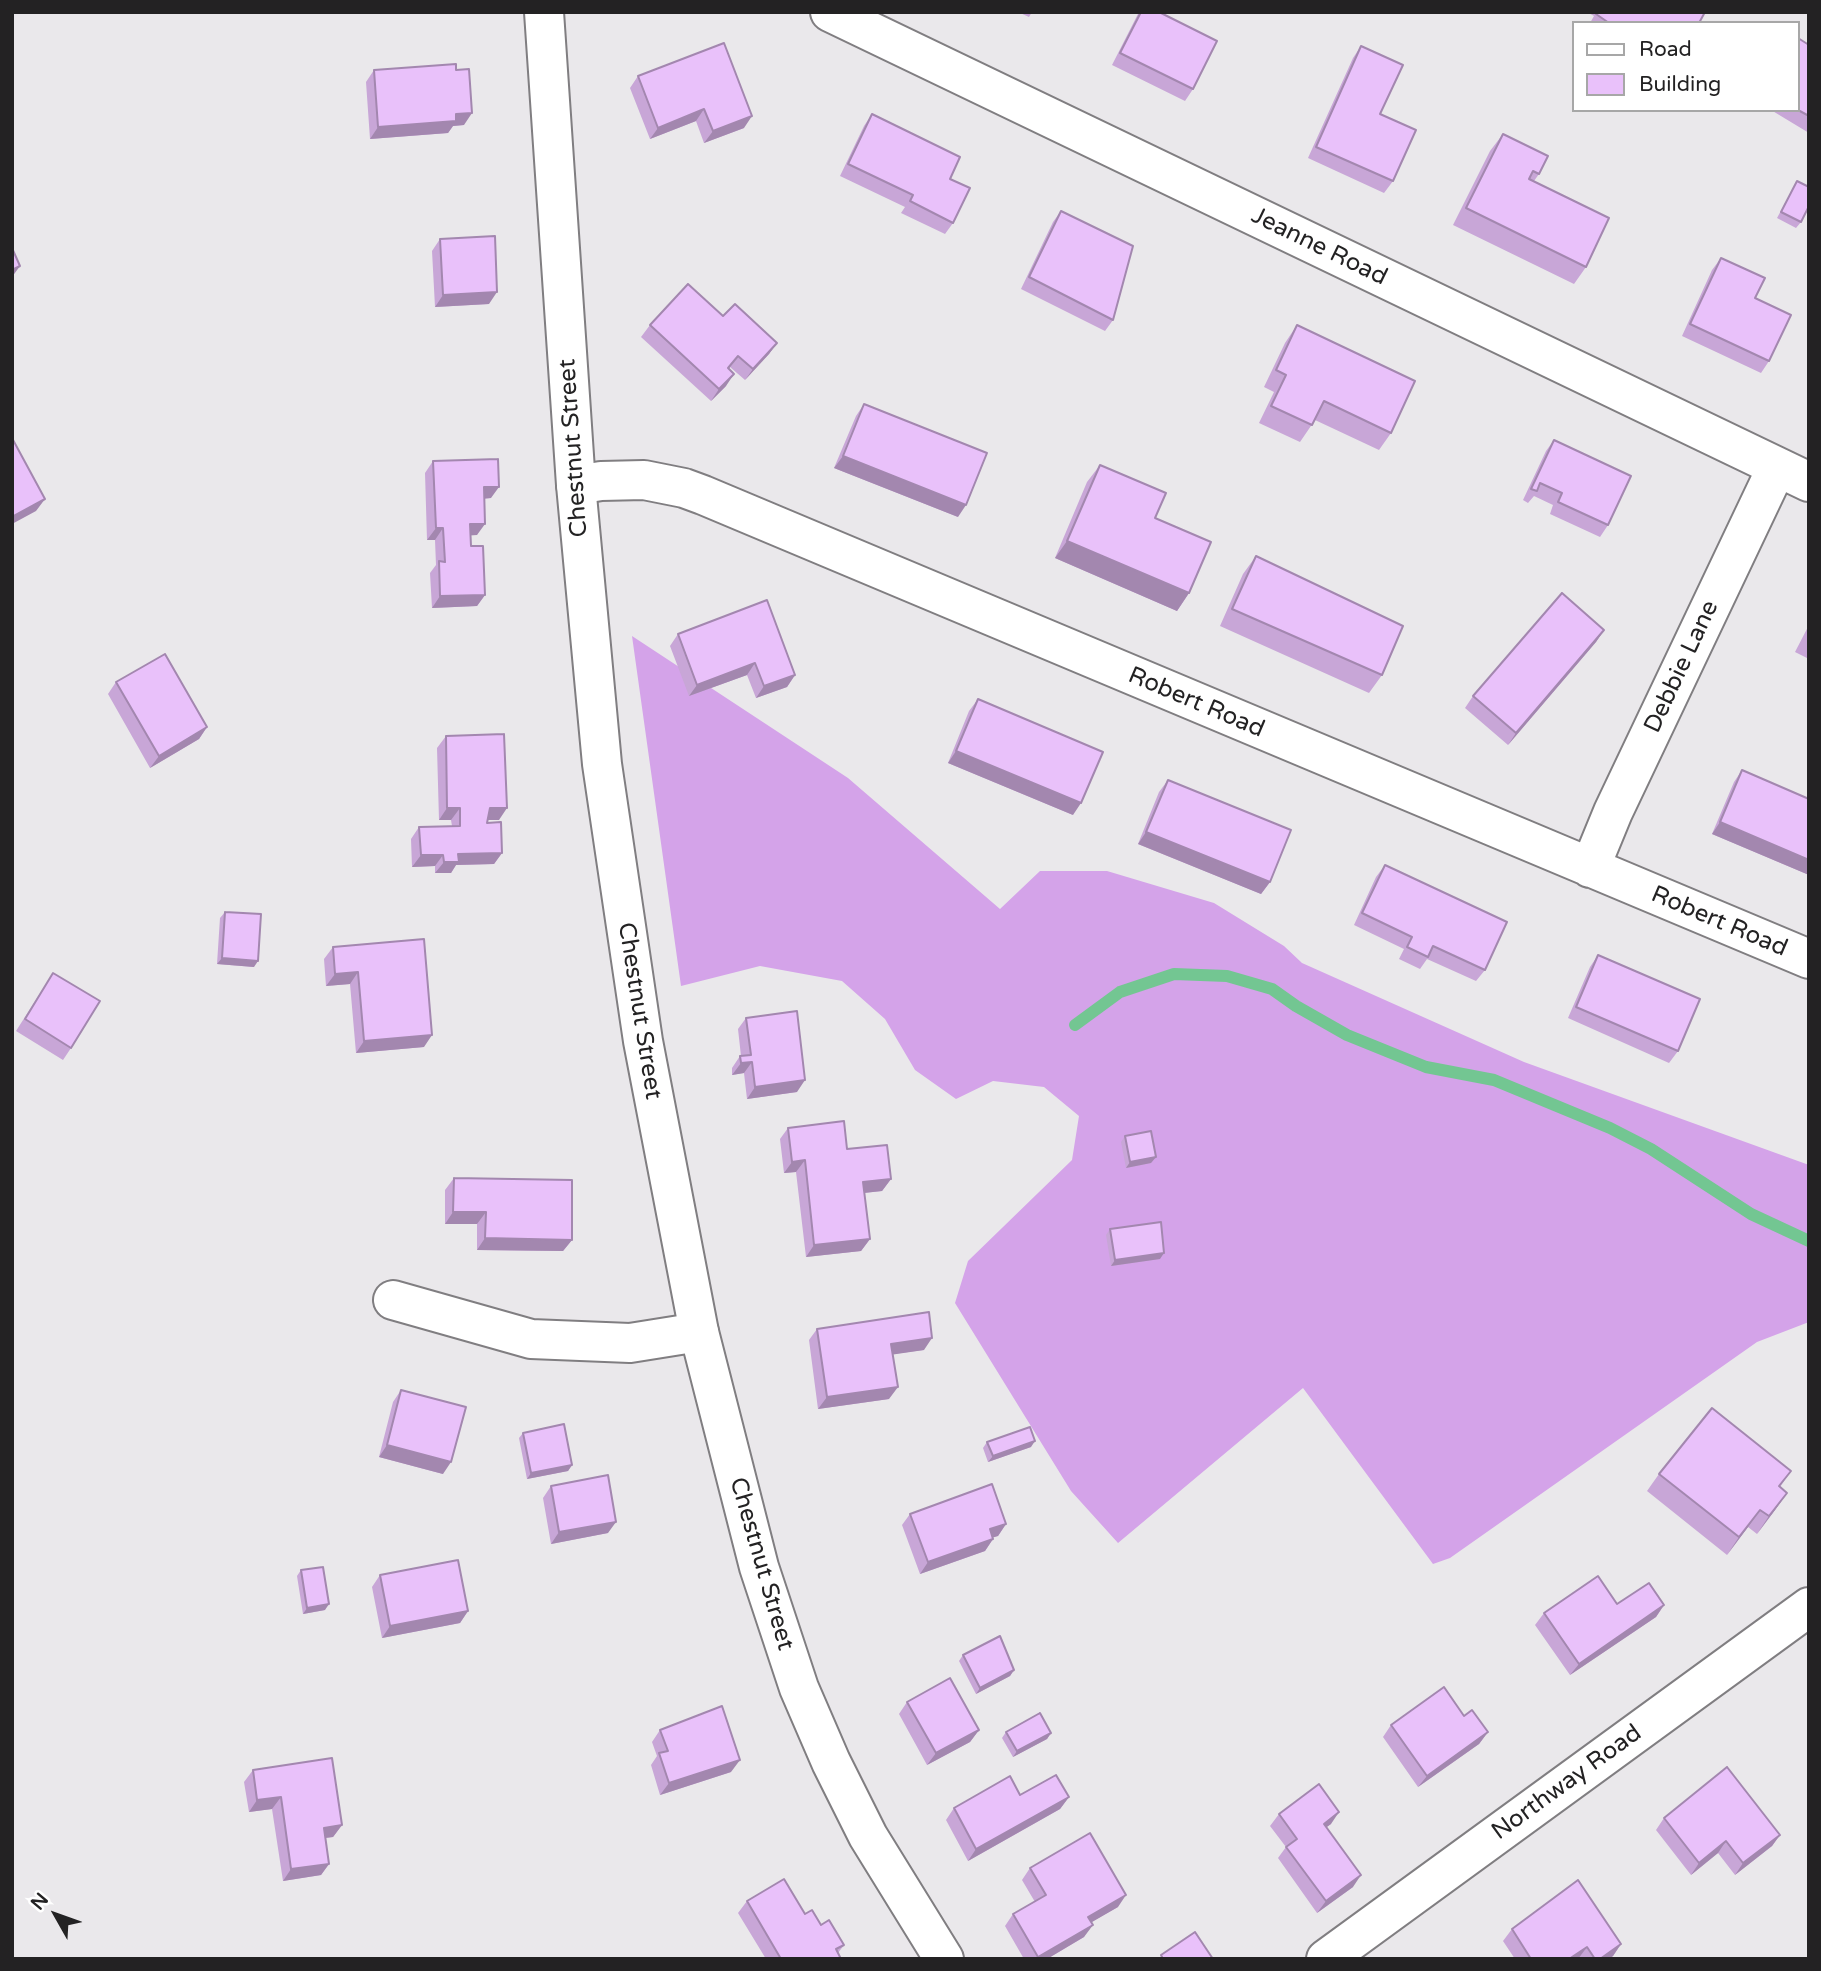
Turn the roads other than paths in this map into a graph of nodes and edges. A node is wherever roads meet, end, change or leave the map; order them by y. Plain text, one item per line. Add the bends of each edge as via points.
1 (544, 12) edge
2 (830, 12) edge
3 (1793, 474) edge
4 (576, 485) junction
5 (1590, 868) junction
6 (1809, 959) edge
7 (393, 1300) dead end
8 (699, 1332) junction
9 (1809, 1607) edge
10 (944, 1959) edge
11 (1326, 1959) edge

1 - 4 street, Chestnut Street
2 - 3 street, Jeanne Road
3 - 5 street, Debbie Lane via 1613,812
4 - 5 street, Robert Road via 623,480 684,488
4 - 8 street, Chestnut Street via 595,701 625,923
5 - 6 street, Robert Road
7 - 8 street via 531,1339 630,1343
8 - 10 street, Chestnut Street via 759,1567 799,1688 862,1824
9 - 11 street, Northway Road

